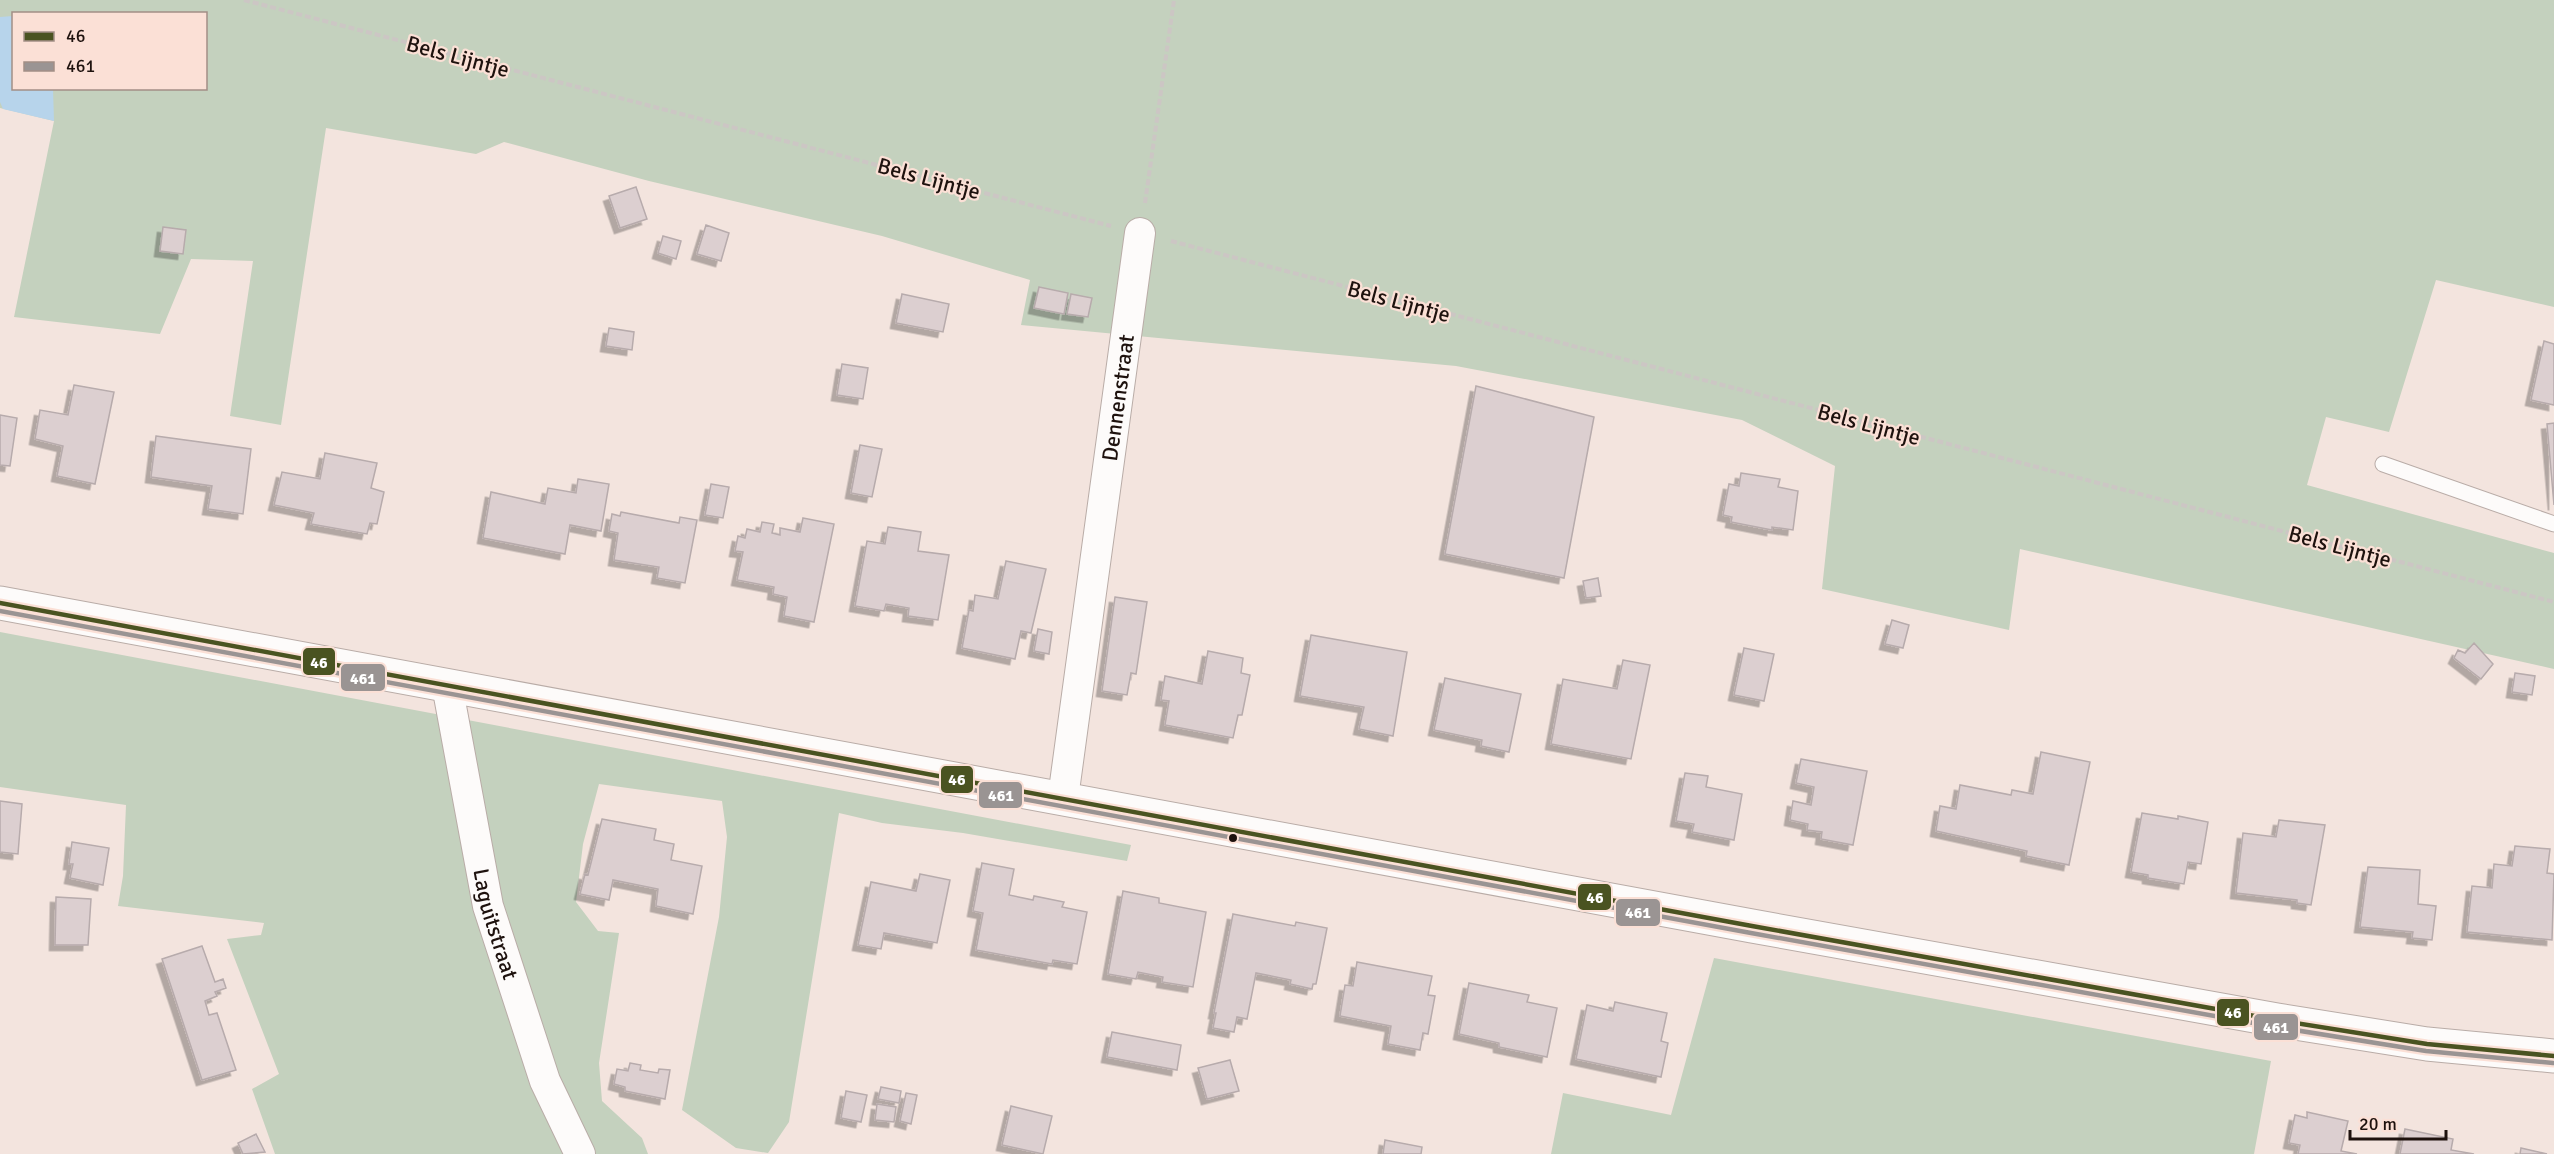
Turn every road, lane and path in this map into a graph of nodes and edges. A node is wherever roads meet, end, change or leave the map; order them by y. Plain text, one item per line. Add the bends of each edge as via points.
1 (244, 0) edge
2 (1174, 0) edge
3 (1140, 233) junction
4 (2383, 464) dead end
5 (2554, 524) edge
6 (2554, 602) edge
7 (0, 603) edge
8 (447, 685) junction
9 (1063, 798) junction
10 (2554, 1056) edge
11 (580, 1154) edge

1 - 3 path, Bels Lijntje
2 - 3 path
3 - 6 path, Bels Lijntje
3 - 9 street, Dennenstraat
4 - 5 lane
7 - 8 main road
8 - 9 main road
8 - 11 street, Laguitstraat via 488,906 545,1081
9 - 10 main road via 2265,1018 2427,1044

